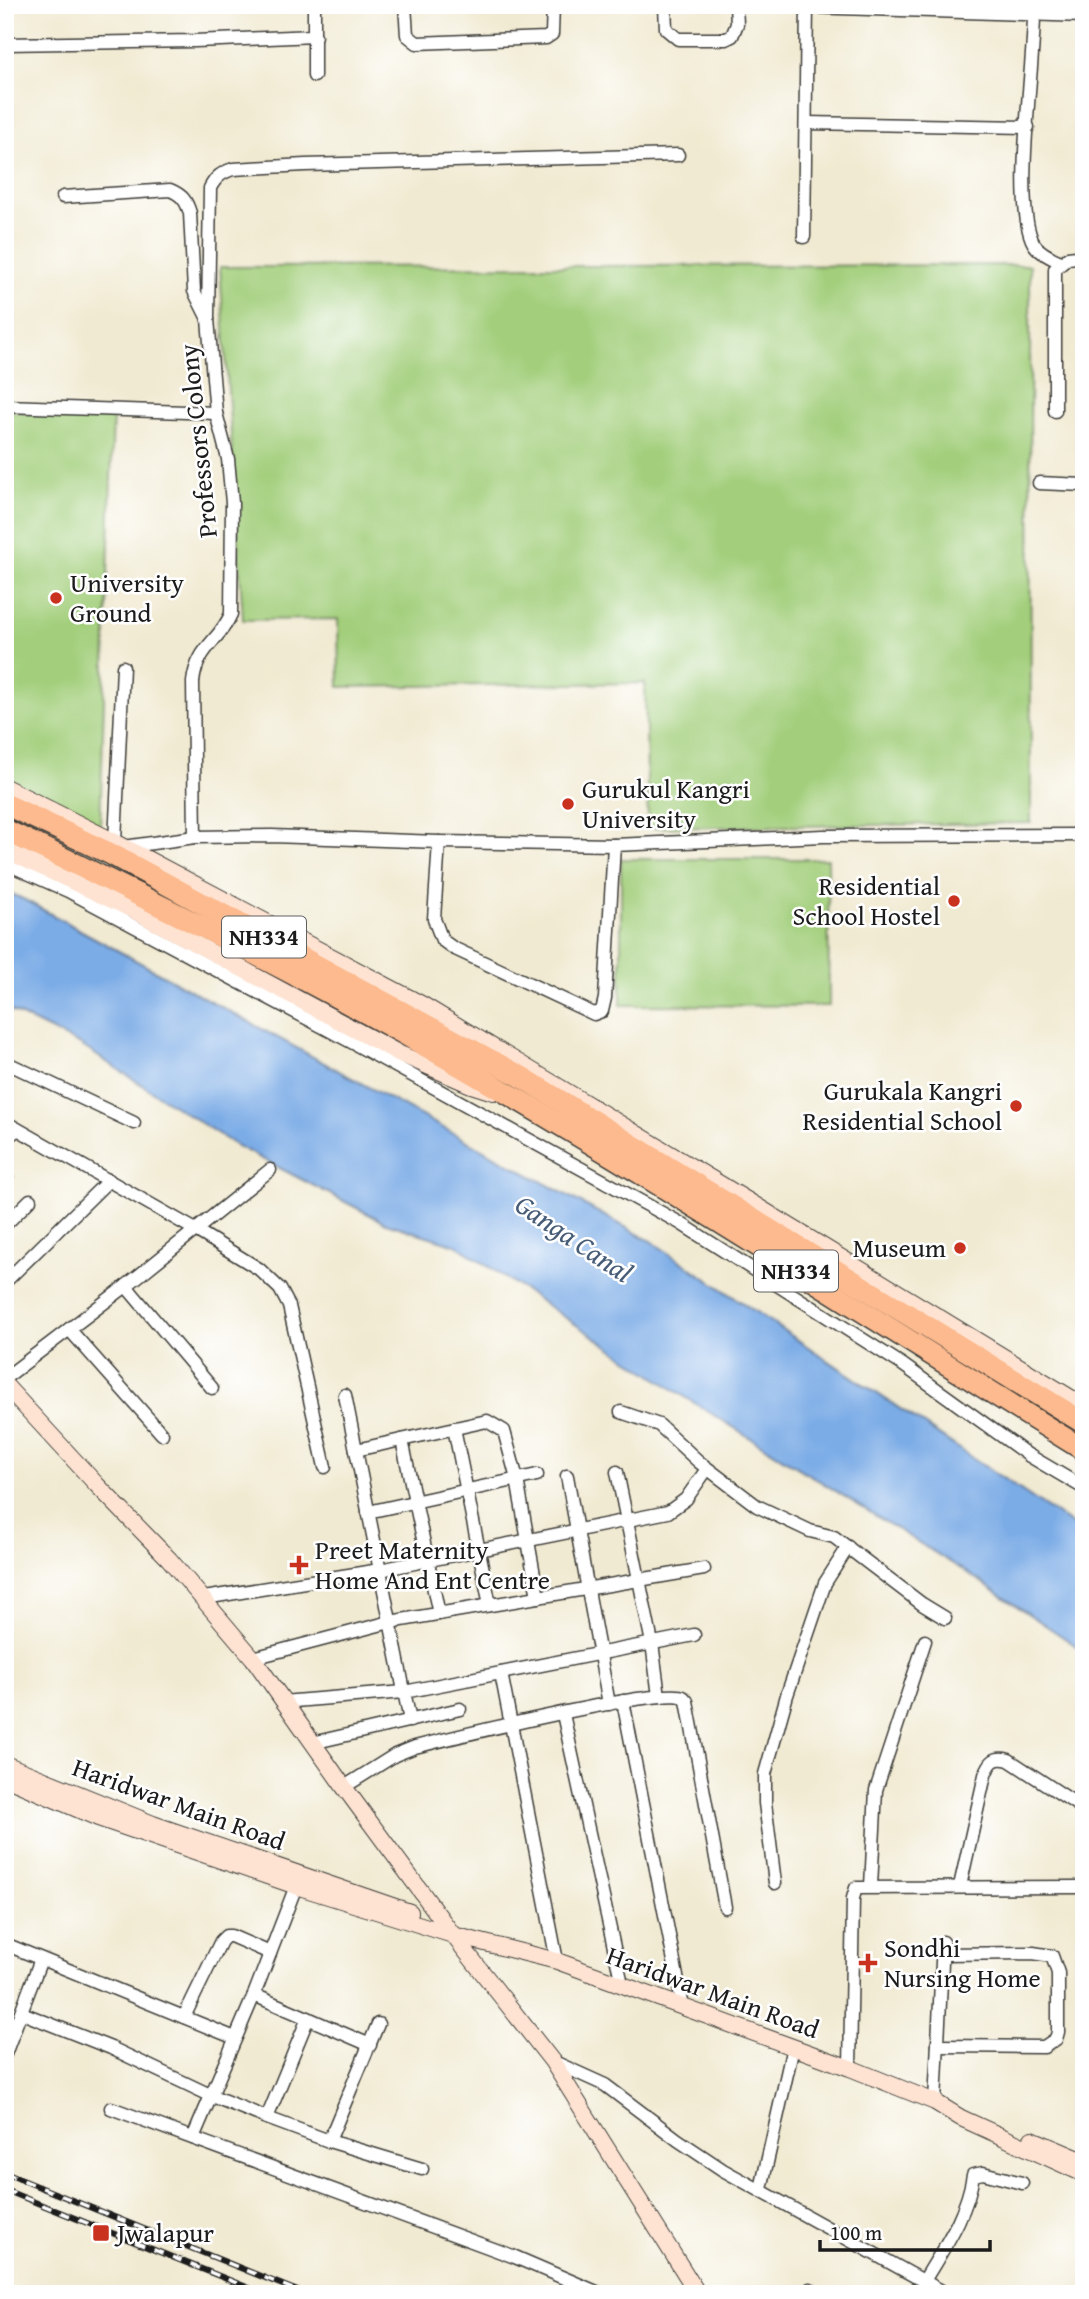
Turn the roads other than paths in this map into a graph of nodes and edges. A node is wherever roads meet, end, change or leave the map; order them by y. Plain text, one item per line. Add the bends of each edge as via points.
1 (314, 5) edge
2 (405, 5) edge
3 (553, 5) edge
4 (665, 5) edge
5 (736, 5) edge
6 (807, 6) edge
7 (1034, 9) edge
8 (1084, 16) edge
9 (315, 36) junction
10 (5, 44) edge
11 (314, 76) dead end
12 (806, 124) junction
13 (1028, 127) junction
14 (678, 155) dead end
15 (63, 197) dead end
16 (804, 237) dead end
17 (1084, 256) edge
18 (1061, 262) junction
19 (208, 320) junction
20 (5, 406) edge
21 (1055, 411) dead end
22 (216, 413) junction
23 (1039, 483) dead end
24 (1084, 485) edge
25 (123, 667) dead end
26 (5, 787) edge
27 (5, 804) edge
28 (5, 830) edge
29 (1084, 835) edge
30 (195, 837) junction
31 (439, 842) junction
32 (120, 844) junction
33 (614, 845) junction
34 (5, 850) edge
35 (5, 863) edge
36 (5, 1062) edge
37 (519, 1101) junction
38 (134, 1123) dead end
39 (11, 1125) edge
40 (5, 1140) edge
41 (270, 1170) dead end
42 (108, 1180) junction
43 (30, 1200) dead end
44 (5, 1225) edge
45 (194, 1229) junction
46 (5, 1282) edge
47 (126, 1286) junction
48 (69, 1329) junction
49 (5, 1378) edge
50 (5, 1385) edge
51 (212, 1388) dead end
52 (345, 1395) dead end
53 (1084, 1406) edge
54 (621, 1412) dead end
55 (1084, 1423) edge
56 (454, 1428) junction
57 (162, 1434) dead end
58 (402, 1440) junction
59 (356, 1450) junction
60 (1084, 1450) edge
61 (325, 1467) dead end
62 (707, 1469) junction
63 (617, 1472) dead end
64 (537, 1475) dead end
65 (567, 1476) dead end
66 (517, 1479) junction
67 (1084, 1488) edge
68 (466, 1491) junction
69 (415, 1502) junction
70 (368, 1512) junction
71 (627, 1520) junction
72 (577, 1530) junction
73 (527, 1541) junction
74 (848, 1547) junction
75 (480, 1550) junction
76 (427, 1561) junction
77 (704, 1569) dead end
78 (380, 1570) junction
79 (639, 1580) junction
80 (588, 1588) junction
81 (538, 1597) junction
82 (204, 1598) junction
83 (491, 1605) junction
84 (439, 1614) junction
85 (945, 1618) dead end
86 (390, 1622) junction
87 (694, 1635) dead end
88 (925, 1641) dead end
89 (652, 1643) junction
90 (600, 1654) junction
91 (253, 1658) junction
92 (501, 1673) junction
93 (404, 1692) junction
94 (659, 1696) junction
95 (623, 1701) junction
96 (282, 1702) junction
97 (609, 1704) junction
98 (460, 1709) dead end
99 (564, 1714) junction
100 (410, 1721) junction
101 (511, 1724) junction
102 (312, 1743) junction
103 (5, 1763) edge
104 (5, 1778) edge
105 (344, 1787) junction
106 (1084, 1809) edge
107 (775, 1883) dead end
108 (296, 1886) junction
109 (871, 1886) junction
110 (960, 1886) junction
111 (1084, 1887) edge
112 (725, 1907) dead end
113 (453, 1935) junction
114 (5, 1944) edge
115 (270, 1953) junction
116 (41, 1959) junction
117 (557, 1961) junction
118 (622, 1984) junction
119 (254, 1995) junction
120 (683, 2007) junction
121 (22, 2013) junction
122 (184, 2017) junction
123 (307, 2018) junction
124 (378, 2024) dead end
125 (235, 2038) junction
126 (370, 2045) junction
127 (793, 2046) junction
128 (938, 2046) junction
129 (5, 2054) edge
130 (552, 2061) junction
131 (850, 2067) junction
132 (210, 2095) junction
133 (935, 2102) junction
134 (111, 2108) dead end
135 (951, 2110) junction
136 (267, 2118) junction
137 (193, 2138) junction
138 (330, 2141) junction
139 (1084, 2161) edge
140 (422, 2169) dead end
141 (1084, 2174) edge
142 (1022, 2183) dead end
143 (761, 2189) junction
144 (924, 2281) junction
145 (601, 2294) edge
146 (698, 2294) edge
147 (947, 2294) edge

1 - 9 street
2 - 3 street via 407,35 417,43 547,38 554,27
4 - 5 street via 666,29 678,39 732,36
6 - 7 street
6 - 12 street
7 - 8 street
7 - 13 street
9 - 10 street
9 - 11 street
12 - 13 street
12 - 16 street
13 - 18 street via 1026,214 1030,233 1039,250
14 - 19 street via 305,165 222,172 211,188
15 - 19 street, Professors Colony via 170,190 179,194 190,213 194,291
17 - 18 street
18 - 21 street via 1054,276
19 - 22 street, Professors Colony
20 - 22 street
22 - 30 street, Professors Colony via 230,477 232,608 227,625 202,653 194,671
23 - 24 street
25 - 32 street
26 - 32 street
27 - 55 highway, NH334 via 111,855 520,1076
28 - 37 highway, NH334 via 231,940
29 - 33 street via 823,836
30 - 31 street
30 - 32 street
31 - 33 street
31 - 33 street via 434,919 442,940 594,1014 602,1011 606,998
32 - 53 street via 423,1005
34 - 37 street via 131,909 400,1054
35 - 67 street via 80,897 680,1223 903,1365 1028,1455
36 - 38 street
37 - 60 highway, NH334
39 - 40 street
39 - 42 street
41 - 45 street
42 - 45 street
42 - 46 street
43 - 44 street
45 - 47 street
45 - 61 street via 259,1269 280,1289 289,1306
47 - 48 street
47 - 51 street
48 - 49 street
48 - 57 street
50 - 82 street
52 - 59 street
54 - 62 street via 659,1425
56 - 58 street
56 - 66 street via 487,1421 504,1431
56 - 68 street
58 - 59 street
58 - 69 street
59 - 70 street
62 - 71 street via 685,1499 668,1512
62 - 74 street via 757,1506 810,1531 834,1536
63 - 71 street
64 - 66 street
65 - 72 street
66 - 68 street
66 - 73 street
68 - 69 street
68 - 75 street
69 - 70 street
69 - 76 street
70 - 78 street
71 - 72 street
71 - 79 street
72 - 73 street
72 - 80 street
73 - 75 street
73 - 81 street
74 - 85 street
74 - 107 street via 825,1583 765,1774
75 - 76 street
75 - 83 street
76 - 78 street
76 - 84 street
77 - 79 street
78 - 82 street
78 - 86 street
79 - 80 street
79 - 89 street
80 - 81 street
80 - 90 street
81 - 83 street
82 - 91 street
83 - 84 street
84 - 86 street
86 - 91 street
86 - 93 street
87 - 89 street
88 - 109 street via 876,1790
89 - 90 street
89 - 94 street
90 - 92 street
90 - 97 street
91 - 96 street
92 - 93 street
92 - 101 street
93 - 96 street
93 - 100 street
94 - 95 street
94 - 112 street via 680,1696 687,1702
95 - 97 street
95 - 120 street
96 - 102 street
97 - 99 street
98 - 100 street
99 - 101 street
99 - 118 street
100 - 102 street
101 - 105 street via 415,1746
101 - 117 street
102 - 105 street
103 - 113 street, Haridwar Main Road via 153,1824 403,1908
104 - 108 street, Haridwar Main Road via 97,1818
105 - 113 street
106 - 110 street via 1009,1760 992,1761
108 - 113 street, Haridwar Main Road
108 - 115 street
109 - 110 street
109 - 131 street via 853,1891
110 - 111 street
113 - 117 street, Haridwar Main Road
113 - 130 street
114 - 116 street
115 - 119 street
115 - 122 street via 226,1936
116 - 121 street
116 - 122 street
117 - 118 street, Haridwar Main Road
118 - 120 street, Haridwar Main Road
119 - 123 street
119 - 125 street
120 - 127 street, Haridwar Main Road
121 - 129 street
121 - 132 street via 111,2048
122 - 125 street
123 - 126 street
123 - 136 street
124 - 126 street
125 - 132 street
126 - 138 street
127 - 131 street, Haridwar Main Road
127 - 143 street
128 - 128 street via 1044,2047 1056,2039 1058,1973 1052,1956 943,1948
128 - 133 street
130 - 143 street via 605,2085 703,2157
130 - 146 street
131 - 133 street, Haridwar Main Road
132 - 136 street
132 - 137 street
133 - 135 street, Haridwar Main Road
134 - 137 street
135 - 139 street, Haridwar Main Road
135 - 141 street, Haridwar Main Road
136 - 138 street
137 - 145 street via 515,2257
138 - 140 street
142 - 144 street via 983,2173 973,2175 964,2211
143 - 144 street
144 - 147 street

